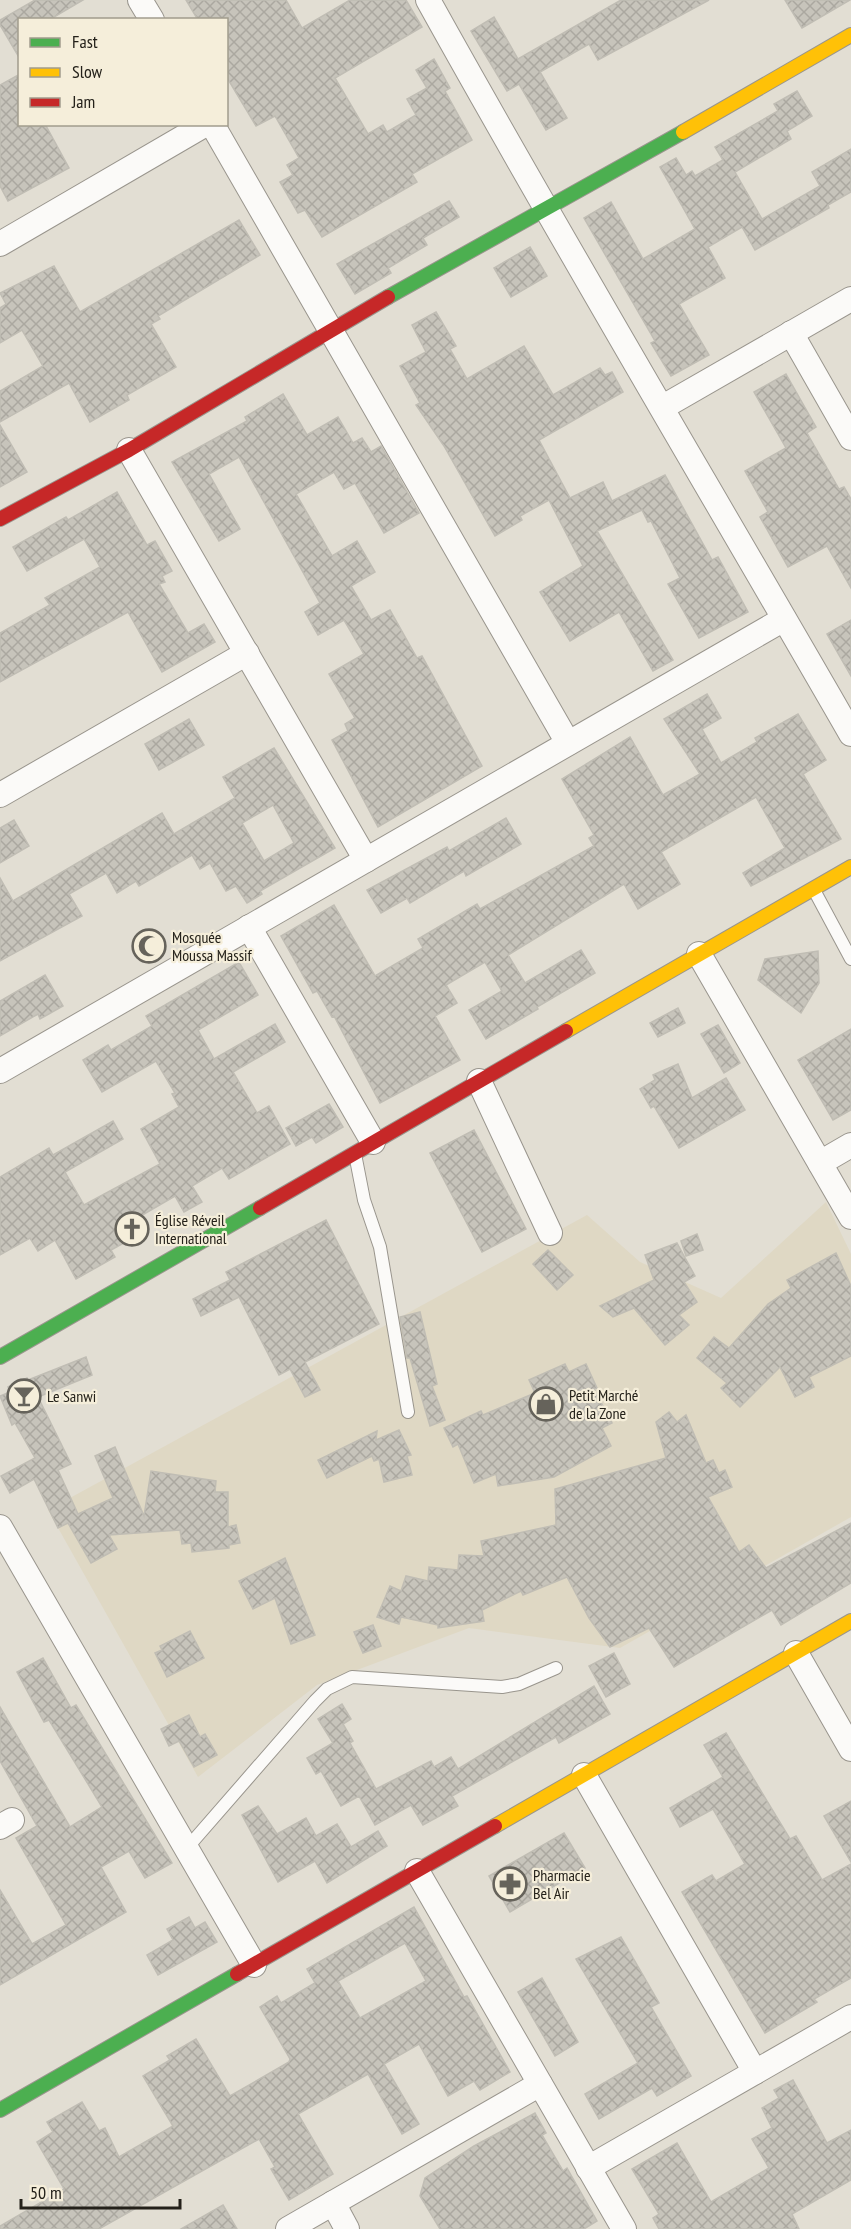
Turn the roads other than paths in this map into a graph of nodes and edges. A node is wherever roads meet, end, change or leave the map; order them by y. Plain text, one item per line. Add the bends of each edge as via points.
1 (140, 0) edge
2 (428, 0) edge
3 (151, 18) edge
4 (851, 35) edge
5 (203, 126) edge
6 (213, 126) edge
7 (545, 211) junction
8 (0, 244) edge
9 (851, 299) edge
10 (330, 329) junction
11 (791, 333) junction
12 (663, 407) junction
13 (851, 438) edge
14 (129, 450) junction
15 (0, 519) edge
16 (784, 619) junction
17 (247, 653) junction
18 (851, 734) edge
19 (568, 743) junction
20 (0, 795) edge
21 (366, 860) junction
22 (851, 867) edge
23 (814, 889) junction
24 (249, 927) junction
25 (699, 954) junction
26 (851, 959) edge
27 (0, 1071) edge
28 (479, 1081) junction
29 (851, 1145) edge
30 (364, 1147) junction
31 (820, 1163) junction
32 (851, 1217) edge
33 (550, 1233) dead end
34 (0, 1357) edge
35 (408, 1412) dead end
36 (0, 1527) edge
37 (851, 1621) edge
38 (796, 1653) junction
39 (556, 1668) dead end
40 (851, 1749) edge
41 (584, 1775) junction
42 (187, 1848) junction
43 (417, 1871) junction
44 (254, 1965) junction
45 (851, 2017) edge
46 (755, 2072) junction
47 (540, 2084) junction
48 (0, 2110) edge
49 (588, 2168) junction
50 (333, 2203) junction
51 (288, 2229) edge
52 (347, 2229) edge
53 (624, 2229) edge

1 - 3 street
2 - 7 street
4 - 7 street
5 - 8 street
6 - 10 street
7 - 10 street
7 - 12 street
9 - 11 street
10 - 14 street
10 - 19 street
11 - 12 street
11 - 13 street
12 - 16 street
14 - 15 street
14 - 17 street
16 - 18 street
16 - 19 street
17 - 20 street
17 - 21 street
19 - 21 street
21 - 24 street
22 - 23 street
23 - 25 street
23 - 26 lane
24 - 27 street
24 - 30 street
25 - 28 street
25 - 31 street
28 - 30 street
28 - 33 street
29 - 31 street
30 - 34 street
30 - 35 lane via 364,1200 380,1247
31 - 32 street
36 - 42 street
37 - 38 street
38 - 40 street
38 - 41 street
39 - 42 lane via 502,1687 352,1677 327,1689
41 - 43 street
41 - 46 street
42 - 44 street
43 - 44 street
43 - 47 street
44 - 48 street
45 - 46 street
46 - 49 street
47 - 49 street
47 - 50 street
49 - 53 street
50 - 51 street
50 - 52 street

